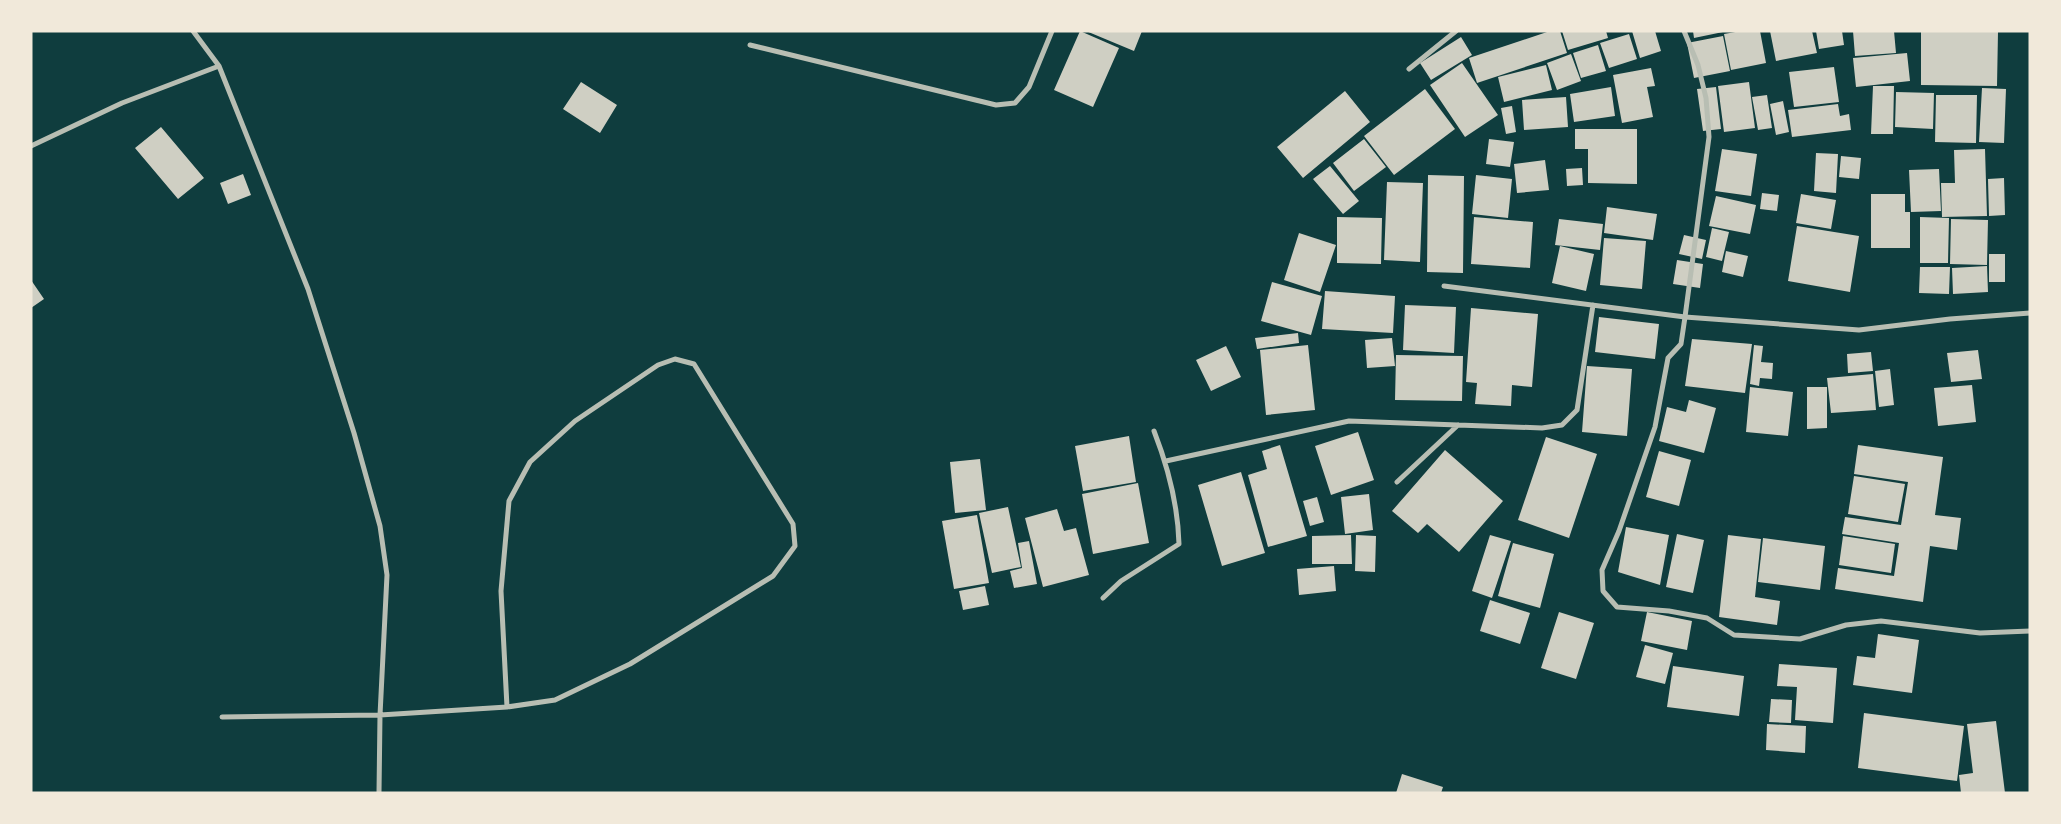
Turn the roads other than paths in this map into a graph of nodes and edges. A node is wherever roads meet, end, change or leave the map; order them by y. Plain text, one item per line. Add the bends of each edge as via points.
1 (193, 31) edge
2 (1052, 31) edge
3 (1456, 31) edge
4 (1684, 31) edge
5 (750, 45) dead end
6 (219, 66) junction
7 (1409, 69) dead end
8 (31, 146) edge
9 (1444, 286) dead end
10 (1593, 306) junction
11 (2030, 313) edge
12 (1685, 317) junction
13 (1458, 425) junction
14 (1154, 431) dead end
15 (1166, 461) junction
16 (1397, 482) dead end
17 (1103, 598) dead end
18 (2030, 631) edge
19 (507, 706) junction
20 (380, 715) junction
21 (222, 717) dead end
22 (379, 793) edge

1 - 6 street
2 - 5 street via 1029,87 1015,103 996,105
3 - 7 street
4 - 12 street via 1698,65 1706,98 1709,137
6 - 8 street via 122,103
6 - 20 street via 308,289 380,526 387,575
9 - 10 street
10 - 12 street
10 - 13 street via 1577,410 1562,425 1542,428
11 - 12 street via 1860,330
12 - 18 street via 1680,344 1668,358 1655,427 1602,570 1603,592 1617,606 1707,618 1734,635 1800,639 1846,625 1881,621 1980,633
13 - 15 street via 1349,421
13 - 16 street
14 - 15 street
15 - 17 street via 1179,523 1179,544 1122,581
19 - 19 street via 501,591 508,501 530,462 575,421 658,365 675,359 694,364 782,504 793,524 795,546 773,576 630,664 555,700
19 - 20 street
20 - 21 street
20 - 22 street

